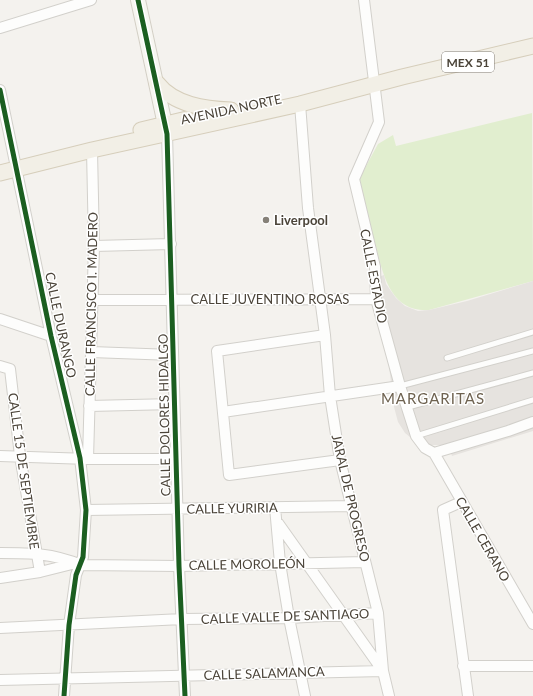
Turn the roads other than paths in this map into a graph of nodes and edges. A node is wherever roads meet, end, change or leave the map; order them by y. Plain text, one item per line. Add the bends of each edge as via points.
1 (91, 0) edge
2 (138, 0) edge
3 (364, 0) edge
4 (0, 28) edge
5 (533, 46) edge
6 (374, 82) junction
7 (157, 83) junction
8 (350, 84) junction
9 (0, 90) edge
10 (300, 104) junction
11 (231, 110) junction
12 (166, 129) junction
13 (92, 150) junction
14 (0, 163) edge
15 (16, 164) junction
16 (0, 173) edge
17 (171, 244) junction
18 (94, 246) junction
19 (172, 299) junction
20 (320, 299) junction
21 (376, 299) junction
22 (92, 300) junction
23 (0, 319) edge
24 (533, 332) edge
25 (325, 335) junction
26 (51, 336) junction
27 (533, 351) edge
28 (91, 352) junction
29 (173, 355) junction
30 (447, 358) dead end
31 (0, 366) edge
32 (533, 373) edge
33 (400, 386) junction
34 (330, 396) junction
35 (533, 400) edge
36 (174, 404) junction
37 (89, 406) junction
38 (408, 407) junction
39 (223, 412) junction
40 (533, 422) edge
41 (416, 436) junction
42 (434, 453) junction
43 (0, 456) edge
44 (20, 456) junction
45 (84, 458) junction
46 (176, 459) junction
47 (340, 460) junction
48 (461, 502) junction
49 (353, 506) junction
50 (275, 507) junction
51 (177, 508) junction
52 (86, 510) junction
53 (277, 522) junction
54 (0, 553) edge
55 (36, 553) junction
56 (365, 562) junction
57 (280, 563) junction
58 (307, 563) junction
59 (78, 564) junction
60 (178, 566) junction
61 (40, 572) junction
62 (0, 578) edge
63 (378, 613) junction
64 (343, 615) junction
65 (289, 618) junction
66 (182, 619) junction
67 (533, 624) edge
68 (69, 625) junction
69 (0, 628) edge
70 (463, 666) junction
71 (533, 666) edge
72 (384, 671) junction
73 (300, 672) junction
74 (184, 675) junction
75 (66, 679) junction
76 (0, 680) edge
77 (64, 696) edge
78 (185, 696) edge
79 (305, 696) edge
80 (389, 696) edge
81 (468, 696) edge

1 - 4 street
2 - 7 street
3 - 6 street, CALLE ESTADIO
5 - 6 main road, AVENIDA NORTE / MEX 51
6 - 8 main road, AVENIDA NORTE / MEX 51
6 - 10 main road, AVENIDA NORTE / MEX 51
6 - 21 street, CALLE ESTADIO via 378,122 354,179 375,267
7 - 11 main road via 163,91 184,102 206,109
7 - 12 street
8 - 10 main road via 306,99
8 - 11 main road, AVENIDA NORTE / MEX 51
9 - 15 street, CALLE DURANGO
10 - 12 main road, AVENIDA NORTE / MEX 51
10 - 20 street, JARAL DE PROGRESO via 308,208
11 - 12 main road, AVENIDA NORTE / MEX 51
12 - 13 main road, AVENIDA NORTE / MEX 51
12 - 15 main road, AVENIDA NORTE / MEX 51
12 - 17 street, CALLE DOLORES HIDALGO
13 - 15 main road, AVENIDA NORTE / MEX 51
13 - 18 street, CALLE FRANCISCO I. MADERO
14 - 15 main road, MEX 51
15 - 16 main road, MEX 51
15 - 26 street, CALLE DURANGO
17 - 18 street
17 - 19 street, CALLE DOLORES HIDALGO
18 - 22 street, CALLE FRANCISCO I. MADERO
19 - 20 street, CALLE JUVENTINO ROSAS
19 - 22 street, CALLE JUVENTINO ROSAS
19 - 29 street, CALLE DOLORES HIDALGO
20 - 21 street, CALLE JUVENTINO ROSAS
20 - 25 street, JARAL DE PROGRESO
21 - 33 street, CALLE ESTADIO
22 - 28 street, CALLE FRANCISCO I. MADERO
23 - 26 street
24 - 30 lane
25 - 34 street, JARAL DE PROGRESO
25 - 39 street via 217,351
26 - 45 street, CALLE DURANGO
27 - 33 lane
28 - 29 street
28 - 37 street, CALLE FRANCISCO I. MADERO
29 - 36 street, CALLE DOLORES HIDALGO
31 - 44 street, CALLE 15 DE SEPTIEMBRE via 10,369
32 - 38 lane
33 - 34 street
33 - 38 street, CALLE ESTADIO
34 - 39 street
34 - 47 street, JARAL DE PROGRESO
35 - 41 lane
36 - 37 street
36 - 46 street, CALLE DOLORES HIDALGO
37 - 45 street, CALLE FRANCISCO I. MADERO
38 - 41 street, CALLE ESTADIO
39 - 47 street via 229,475
40 - 42 street
41 - 42 street, CALLE ESTADIO via 425,448
42 - 48 street, CALLE CERANO
43 - 44 street
44 - 45 street
44 - 55 street, CALLE 15 DE SEPTIEMBRE
45 - 46 street
45 - 52 street, CALLE DURANGO
46 - 51 street, CALLE DOLORES HIDALGO
47 - 49 street, JARAL DE PROGRESO
48 - 67 street, CALLE CERANO
48 - 70 street via 443,510
49 - 50 street, CALLE YURIRIA
49 - 56 street, JARAL DE PROGRESO
50 - 51 street, CALLE YURIRIA
50 - 53 street
51 - 52 street, CALLE YURIRIA
51 - 60 street, CALLE DOLORES HIDALGO
52 - 59 street, CALLE DURANGO via 83,557
53 - 57 street
53 - 58 street
54 - 55 street
55 - 59 street via 67,559
55 - 61 street, CALLE 15 DE SEPTIEMBRE
56 - 58 street, CALLE MOROLEÓN
56 - 63 street, JARAL DE PROGRESO
57 - 58 street, CALLE MOROLEÓN
57 - 60 street, CALLE MOROLEÓN
57 - 65 street
58 - 64 street
59 - 60 street, CALLE MOROLEÓN
59 - 61 street
59 - 68 street, CALLE DURANGO
60 - 66 street, CALLE DOLORES HIDALGO
61 - 62 street
63 - 64 street, CALLE VALLE DE SANTIAGO
63 - 72 street, JARAL DE PROGRESO
64 - 65 street, CALLE VALLE DE SANTIAGO
64 - 72 street
65 - 66 street, CALLE VALLE DE SANTIAGO
65 - 73 street
66 - 68 street, CALLE VALLE DE SANTIAGO
66 - 74 street, CALLE DOLORES HIDALGO
68 - 69 street, CALLE VALLE DE SANTIAGO
68 - 75 street, CALLE DURANGO
70 - 71 street
70 - 81 street
72 - 73 street, CALLE SALAMANCA
72 - 80 street, JARAL DE PROGRESO
73 - 74 street, CALLE SALAMANCA
73 - 79 street
74 - 75 street, CALLE SALAMANCA
74 - 78 street, CALLE DOLORES HIDALGO
75 - 76 street, CALLE SALAMANCA
75 - 77 street, CALLE DURANGO

